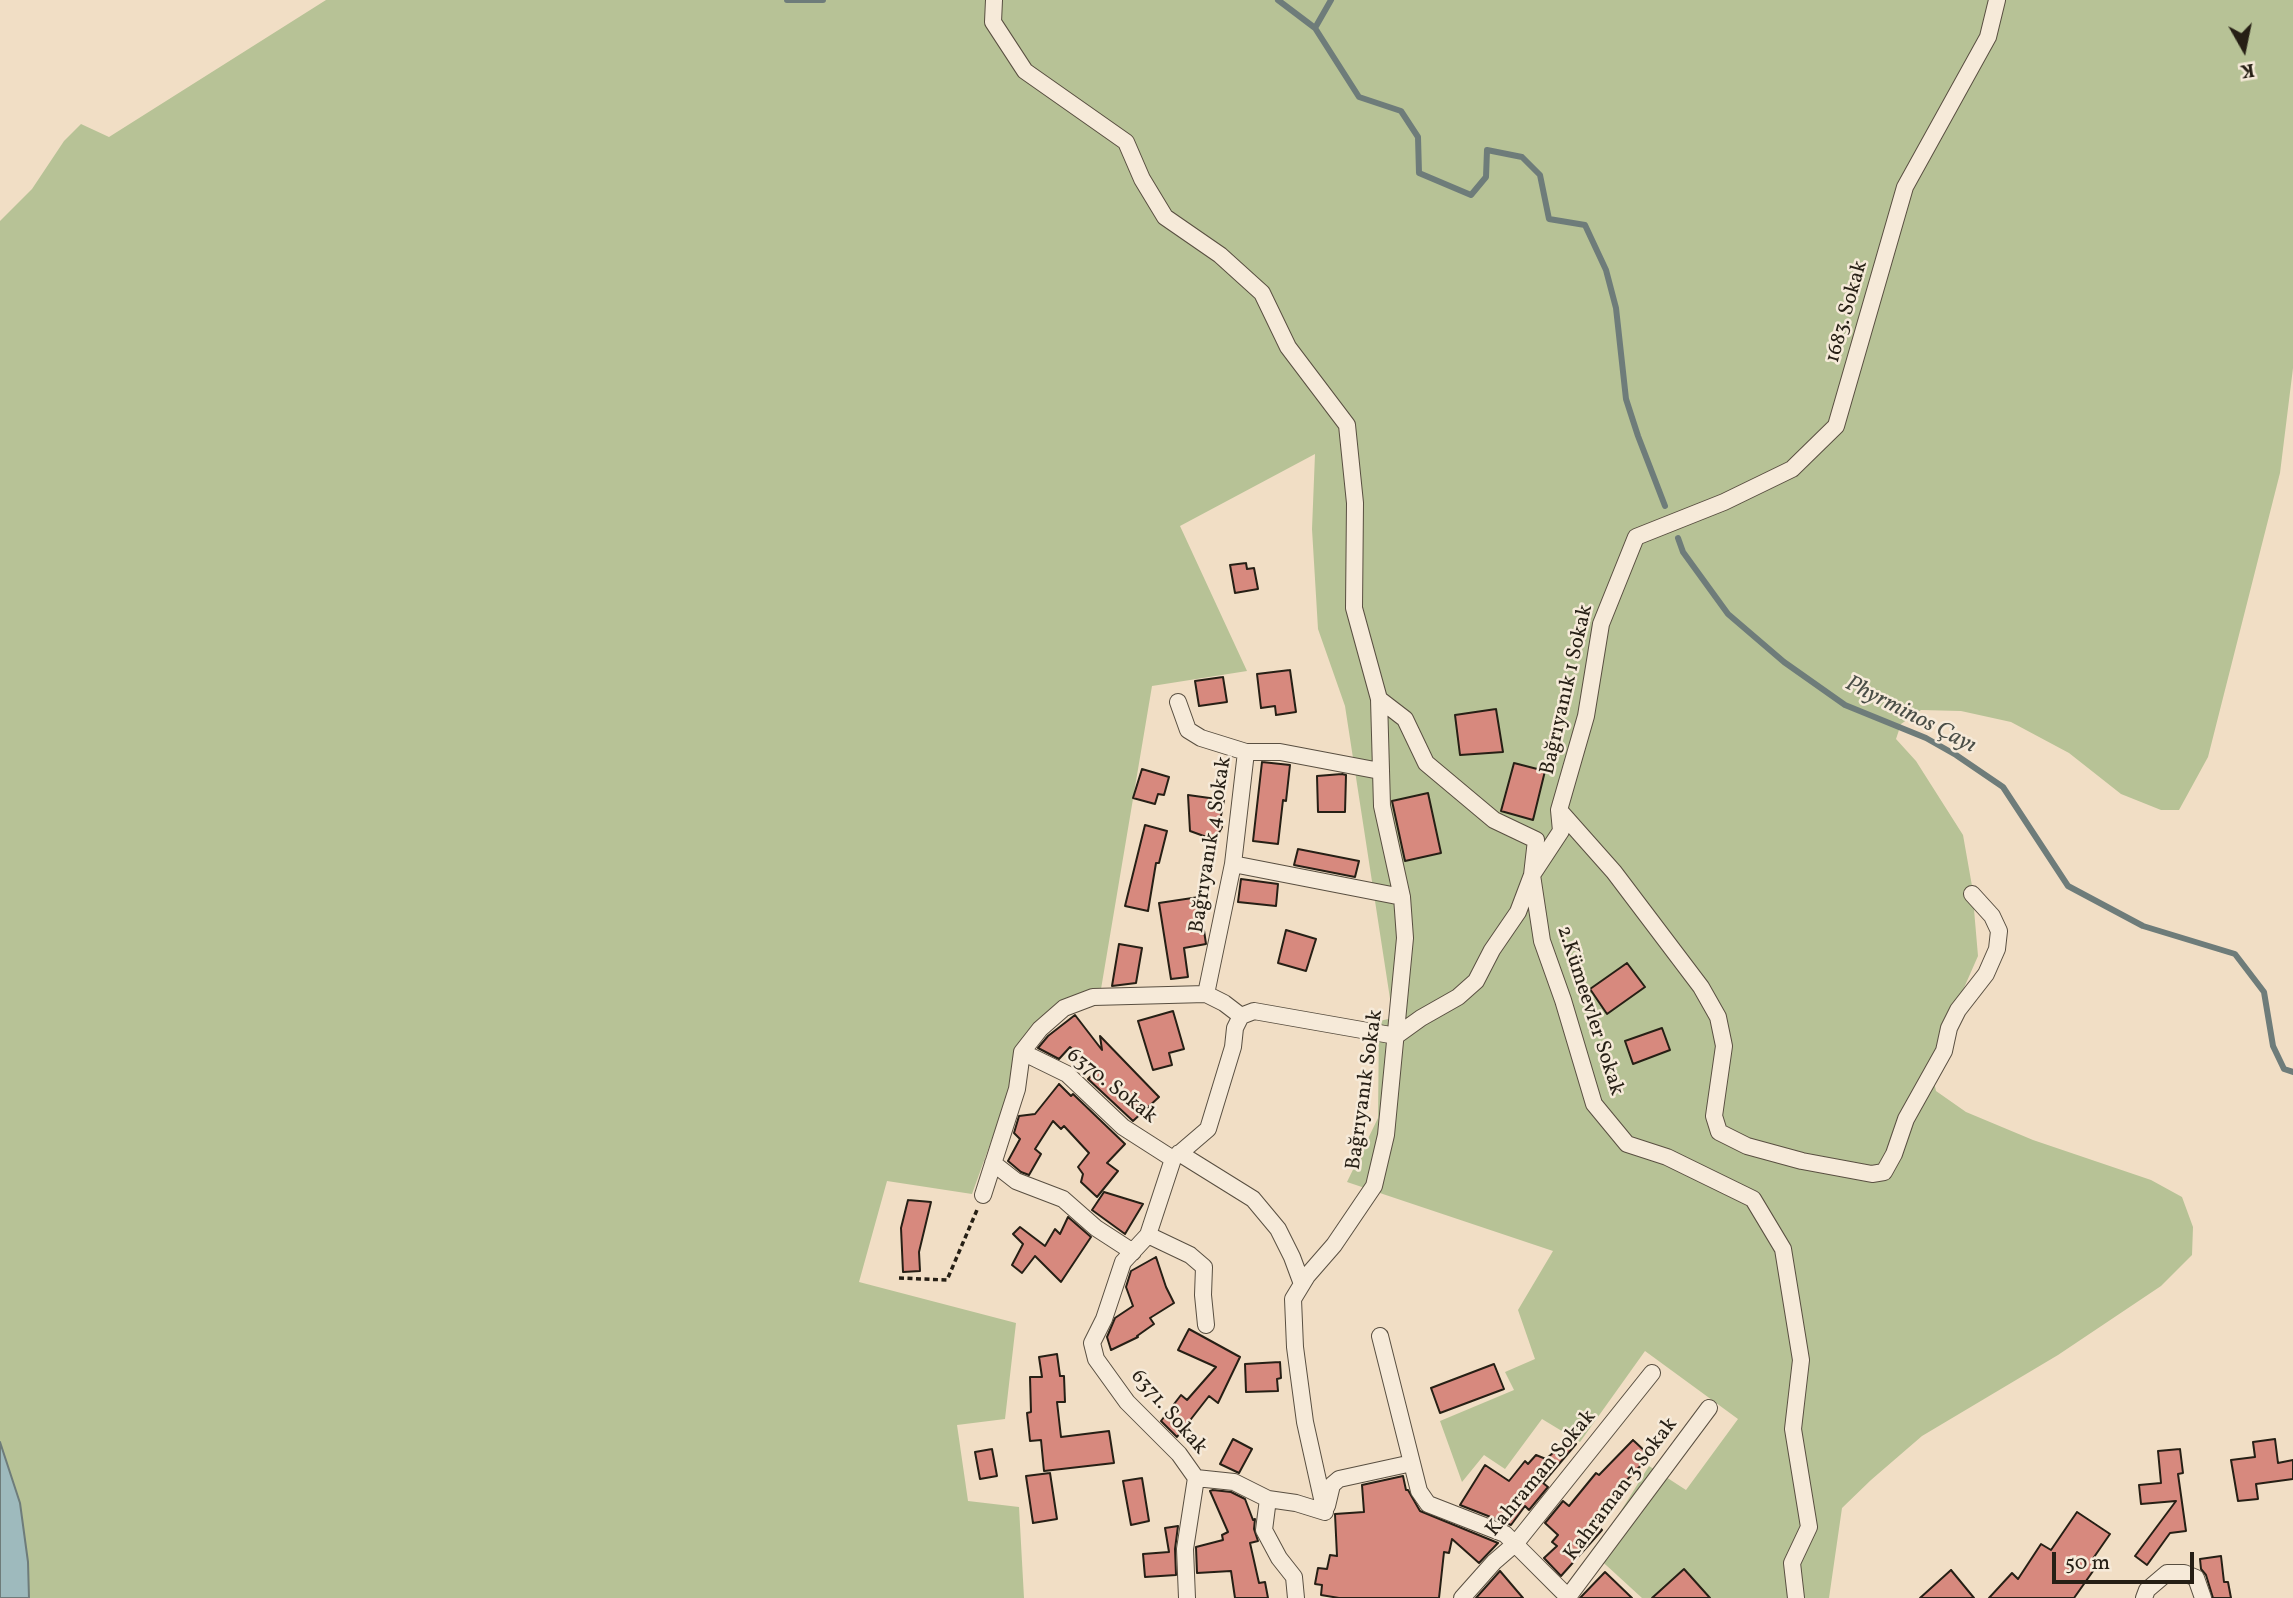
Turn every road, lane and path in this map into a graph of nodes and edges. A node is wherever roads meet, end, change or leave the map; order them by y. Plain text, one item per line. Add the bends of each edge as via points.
1 (994, 0) edge
2 (1997, 0) edge
3 (1636, 537) joint
4 (1379, 699) junction
5 (1178, 702) dead end
6 (1246, 752) junction
7 (1380, 771) junction
8 (1559, 810) junction
9 (1233, 864) junction
10 (1532, 875) junction
11 (1972, 894) dead end
12 (1402, 897) junction
13 (1206, 994) junction
14 (1241, 1016) junction
15 (1396, 1036) junction
16 (1022, 1052) junction
17 (1176, 1156) junction
18 (993, 1163) junction
19 (983, 1195) joint
20 (1148, 1235) junction
21 (1133, 1252) junction
22 (899, 1278) dead end
23 (1302, 1284) junction
24 (1206, 1325) dead end
25 (1380, 1336) dead end
26 (1652, 1373) dead end
27 (1709, 1408) dead end
28 (1412, 1463) junction
29 (1196, 1478) junction
30 (1269, 1499) junction
31 (1325, 1513) junction
32 (1516, 1543) junction
33 (1569, 1597) edge
34 (1187, 1598) edge
35 (1296, 1598) edge
36 (1462, 1598) edge
37 (1796, 1598) edge
38 (2144, 1598) edge
39 (2203, 1598) edge

1 - 4 street, Bağrıyanık Sokak via 993,22 1025,71 1125,142 1165,217 1220,255 1262,293 1288,347 1347,425 1355,503 1354,608
2 - 3 street, 1683. Sokak via 1988,37 1905,187 1836,425 1792,469
3 - 8 street, Bağrıyanık 1 Sokak via 1601,624 1586,716
4 - 7 street, Bağrıyanık Sokak
4 - 10 street, 2.Kümeevler Sokak via 1405,719 1426,762 1494,820 1536,840
5 - 6 street via 1188,730
6 - 7 street, Bağrıyanık 4 Sokak via 1280,752
6 - 9 street, Bağrıyanık 4 Sokak
7 - 12 street, Bağrıyanık Sokak via 1382,806
8 - 10 street, Bağrıyanık 1 Sokak via 1561,831
8 - 11 street via 1621,881 1701,987 1718,1017 1724,1046 1714,1116 1719,1132 1747,1146 1802,1161 1872,1174 1884,1172 1906,1119 1944,1051 1958,1010 1986,974 1997,949 2000,931
9 - 12 street
9 - 13 street, Bağrıyanık 4 Sokak
10 - 15 street, Bağrıyanık 1 Sokak via 1518,912 1476,981
10 - 37 street, 2.Kümeevler Sokak via 1542,941 1594,1104 1627,1144 1667,1157 1753,1199 1783,1249 1801,1360 1793,1429 1809,1527 1792,1563
12 - 15 street, Bağrıyanık Sokak via 1405,938
13 - 14 street
13 - 16 street via 1093,997 1064,1008
14 - 15 street via 1254,1011
14 - 17 street via 1208,1129
15 - 23 street, Bağrıyanık Sokak via 1386,1135 1374,1186
16 - 17 street, 6370. Sokak via 1067,1074 1123,1127
16 - 18 street via 1017,1089
17 - 20 street
17 - 23 street, 6370. Sokak via 1253,1199 1278,1229
18 - 19 street
18 - 21 street via 1016,1181 1063,1199
19 - 22 path via 947,1280
20 - 21 street
20 - 24 street via 1204,1267
21 - 29 street, 6371. Sokak via 1124,1262 1092,1343 1096,1359 1127,1402 1179,1454
23 - 31 street, Bağrıyanık Sokak via 1293,1299 1295,1347
25 - 28 street
26 - 32 street, Kahraman Sokak
27 - 33 street, Kahraman 3 Sokak
28 - 31 street via 1339,1479 1332,1485
28 - 32 street via 1419,1491 1428,1504 1505,1534
29 - 30 street via 1234,1482
29 - 34 street, 6371. Sokak via 1185,1549
30 - 31 street
30 - 35 street via 1264,1530 1294,1577
32 - 33 street
32 - 36 street, Kahraman Sokak
38 - 39 street via 2167,1573 2196,1578

